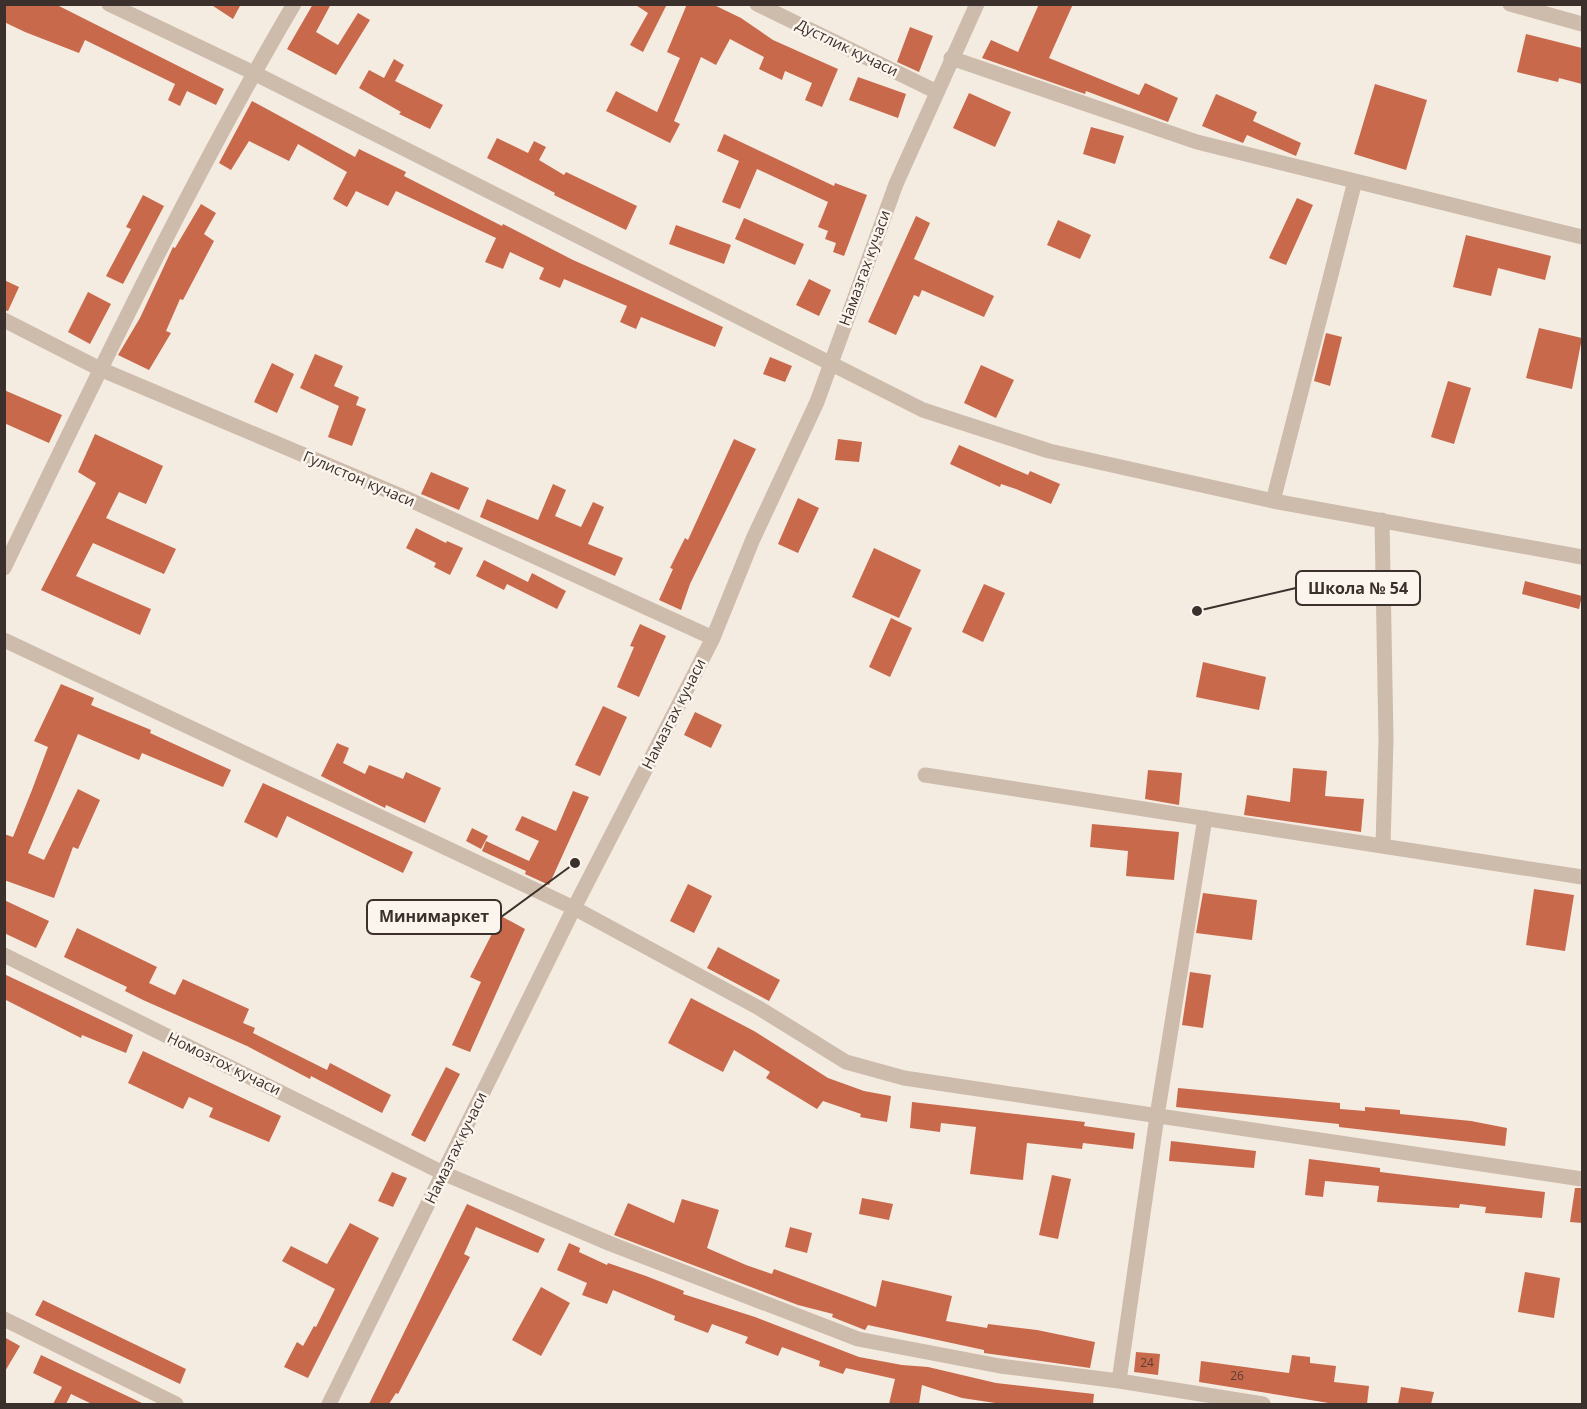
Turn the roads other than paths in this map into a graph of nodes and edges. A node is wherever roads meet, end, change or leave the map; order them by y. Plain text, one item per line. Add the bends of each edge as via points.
1 (109, 4) edge
2 (294, 4) edge
3 (757, 4) edge
4 (976, 4) edge
5 (1510, 4) edge
6 (1582, 24) edge
7 (951, 58) junction
8 (254, 73) junction
9 (937, 92) junction
10 (1355, 181) junction
11 (1582, 237) edge
12 (4, 320) edge
13 (830, 365) junction
14 (100, 369) junction
15 (1273, 501) junction
16 (1382, 520) junction
17 (1582, 557) edge
18 (4, 568) edge
19 (713, 638) junction
20 (4, 640) edge
21 (925, 775) dead end
22 (1205, 818) junction
23 (1383, 846) junction
24 (1582, 877) edge
25 (574, 908) junction
26 (4, 956) edge
27 (1157, 1116) junction
28 (443, 1173) junction
29 (1582, 1179) edge
30 (4, 1319) edge
31 (1119, 1381) junction
32 (176, 1404) edge
33 (329, 1404) edge
34 (1263, 1404) edge

1 - 8 street
2 - 8 street
3 - 9 street, Дустлик кучаси
4 - 7 street, Намазгах кучаси
5 - 6 street
7 - 9 street, Намазгах кучаси
7 - 10 street via 1197,142
8 - 13 street
8 - 14 street
9 - 13 street, Намазгах кучаси via 896,184
10 - 11 street
10 - 15 street
12 - 14 street, Гулистон кучаси
13 - 15 street via 923,410 1049,451
13 - 19 street, Намазгах кучаси
14 - 18 street
14 - 19 street, Гулистон кучаси via 408,500
15 - 16 street
16 - 17 street
16 - 23 street via 1386,740
19 - 25 street, Намазгах кучаси
20 - 25 street
21 - 22 street
22 - 23 street
22 - 27 street
23 - 24 street
25 - 27 street via 759,1008 846,1062 904,1078
25 - 28 street, Намазгах кучаси
26 - 28 street, Номозгох кучаси
27 - 29 street
27 - 31 street
28 - 31 street, Номозгох кучаси via 611,1244 858,1339 1000,1366
28 - 33 street, Намазгах кучаси
30 - 32 street
31 - 34 street, Номозгох кучаси

